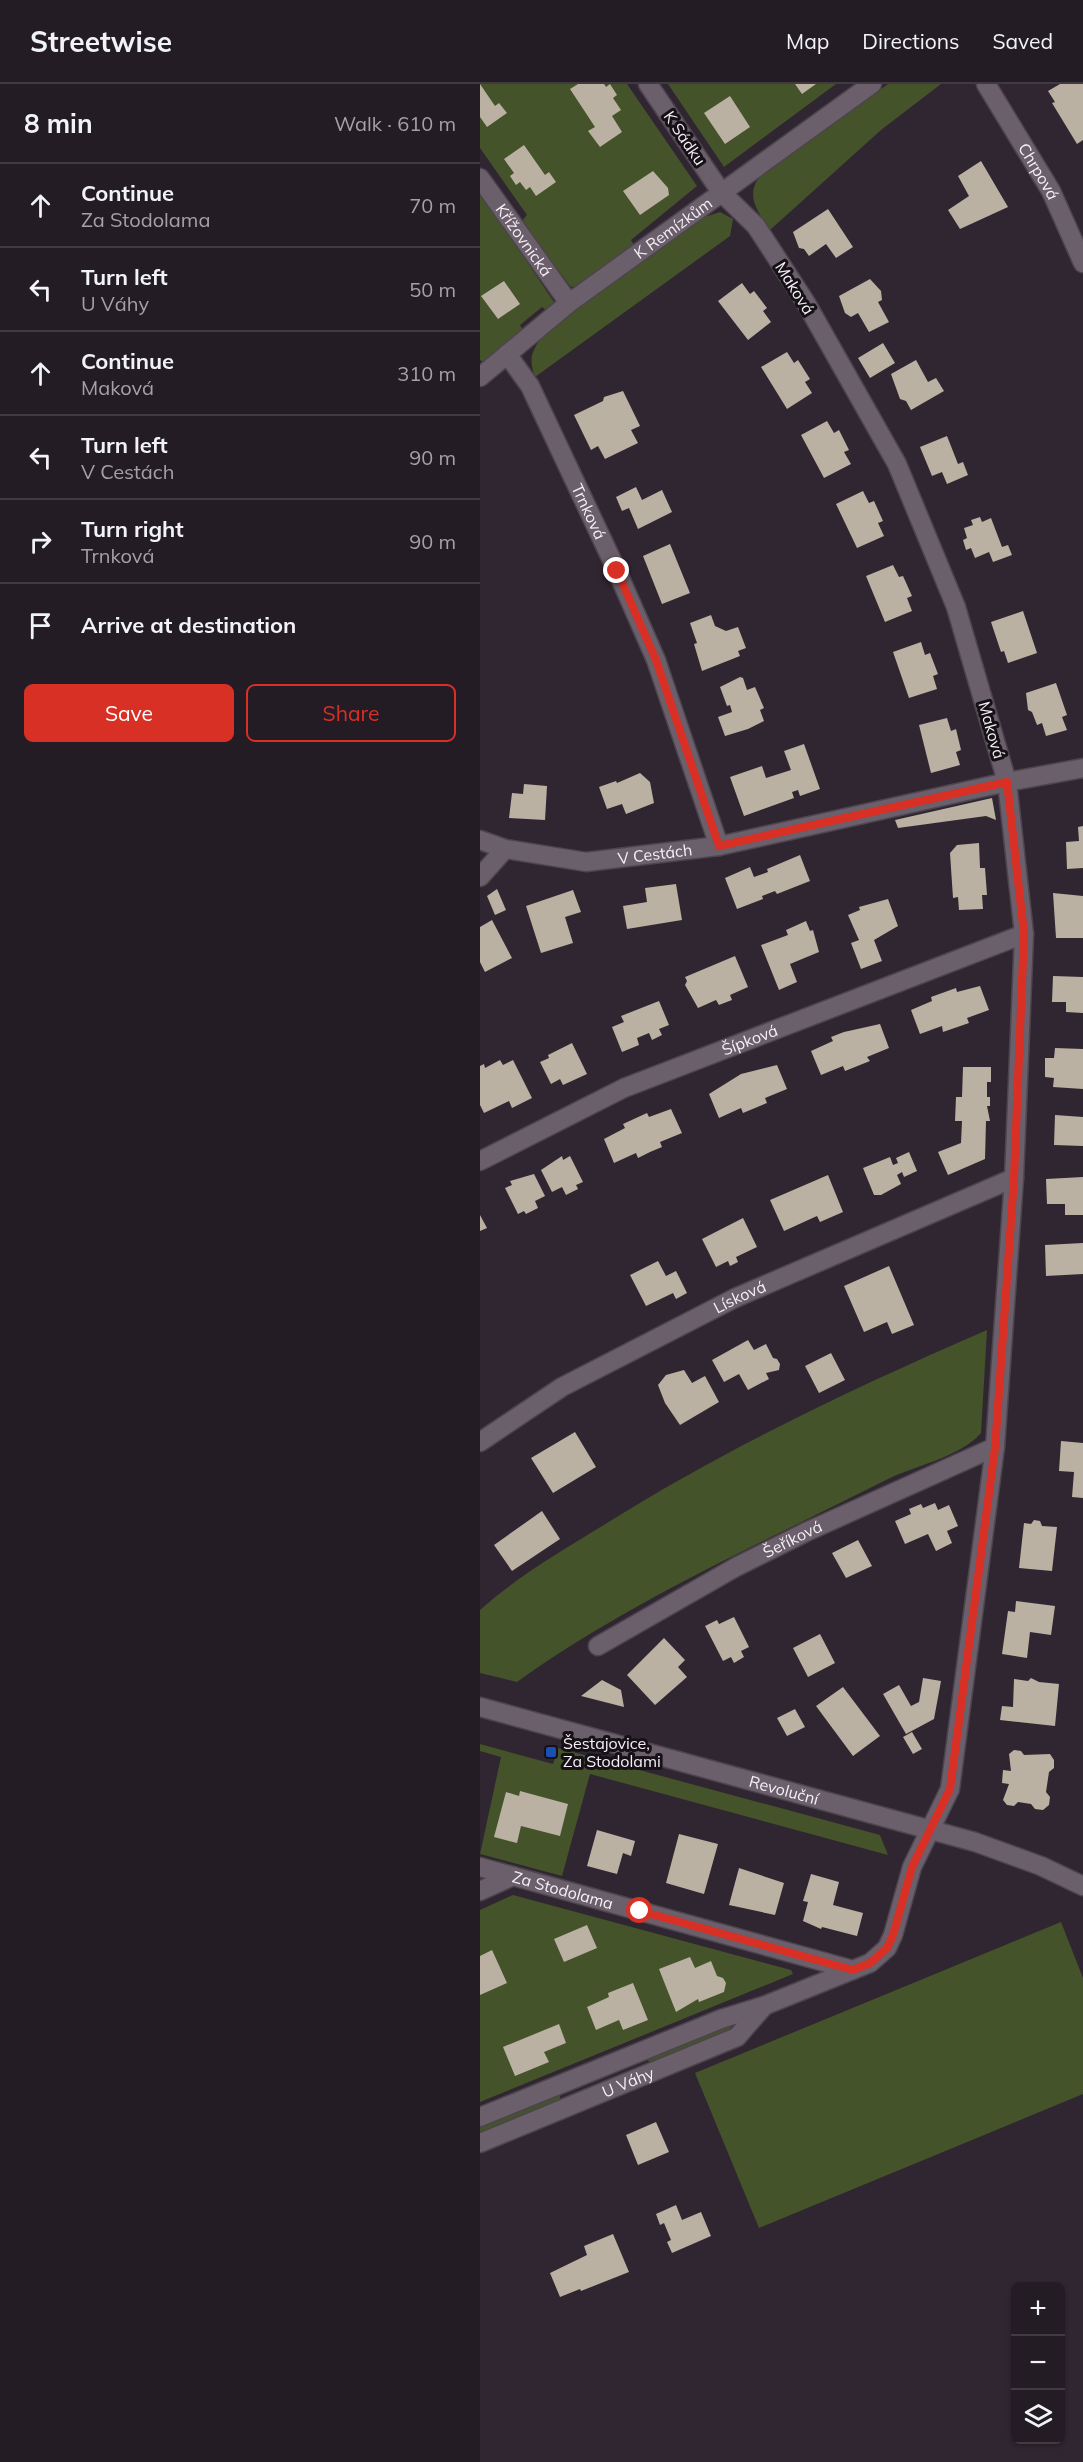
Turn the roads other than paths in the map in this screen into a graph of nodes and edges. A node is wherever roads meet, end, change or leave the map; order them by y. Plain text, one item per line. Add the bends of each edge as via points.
1 (648, 84) edge
2 (872, 84) edge
3 (986, 84) edge
4 (480, 178) edge
5 (722, 192) junction
6 (1083, 263) edge
7 (569, 303) junction
8 (507, 354) junction
9 (480, 377) edge
10 (1083, 768) edge
11 (1007, 782) junction
12 (480, 840) edge
13 (719, 846) junction
14 (505, 849) junction
15 (480, 877) edge
16 (1024, 934) junction
17 (480, 1161) edge
18 (1014, 1178) junction
19 (480, 1442) edge
20 (995, 1448) junction
21 (598, 1646) dead end
22 (480, 1707) edge
23 (932, 1830) junction
24 (480, 1867) edge
25 (513, 1876) junction
26 (1083, 1886) edge
27 (480, 1891) edge
28 (853, 1970) junction
29 (766, 2005) junction
30 (480, 2117) edge
31 (480, 2143) edge

1 - 5 street, K Sádku
2 - 5 street, K Remízkům
3 - 6 street, Chrpová via 1051,191
4 - 7 street, Křížovnická
5 - 7 street, K Remízkům
5 - 11 street, Maková via 756,226 806,303 897,464 956,607
7 - 8 street, K Remízkům
8 - 9 street, K Remízkům
8 - 13 street, Trnková via 530,386 656,660
10 - 11 street, V Cestách
11 - 13 street, V Cestách
11 - 16 street, Maková
12 - 14 street, V Cestách
13 - 14 street, V Cestách via 586,862
14 - 15 street
16 - 17 street, Šípková via 624,1088
16 - 18 street, Maková
18 - 19 street, Lísková via 735,1298 562,1388
18 - 20 street, Maková
20 - 21 street, Šeříková via 806,1532
20 - 23 street, Maková via 950,1789
22 - 23 street, Revoluční
23 - 26 street, Revoluční via 1041,1866
23 - 28 street, U Váhy via 912,1867 887,1948 870,1963
24 - 25 street, Za Stodolama
25 - 27 street
25 - 28 street, Za Stodolama
28 - 29 street, U Váhy
29 - 30 street, U Váhy via 721,2019
29 - 31 street, U Váhy via 736,2037

